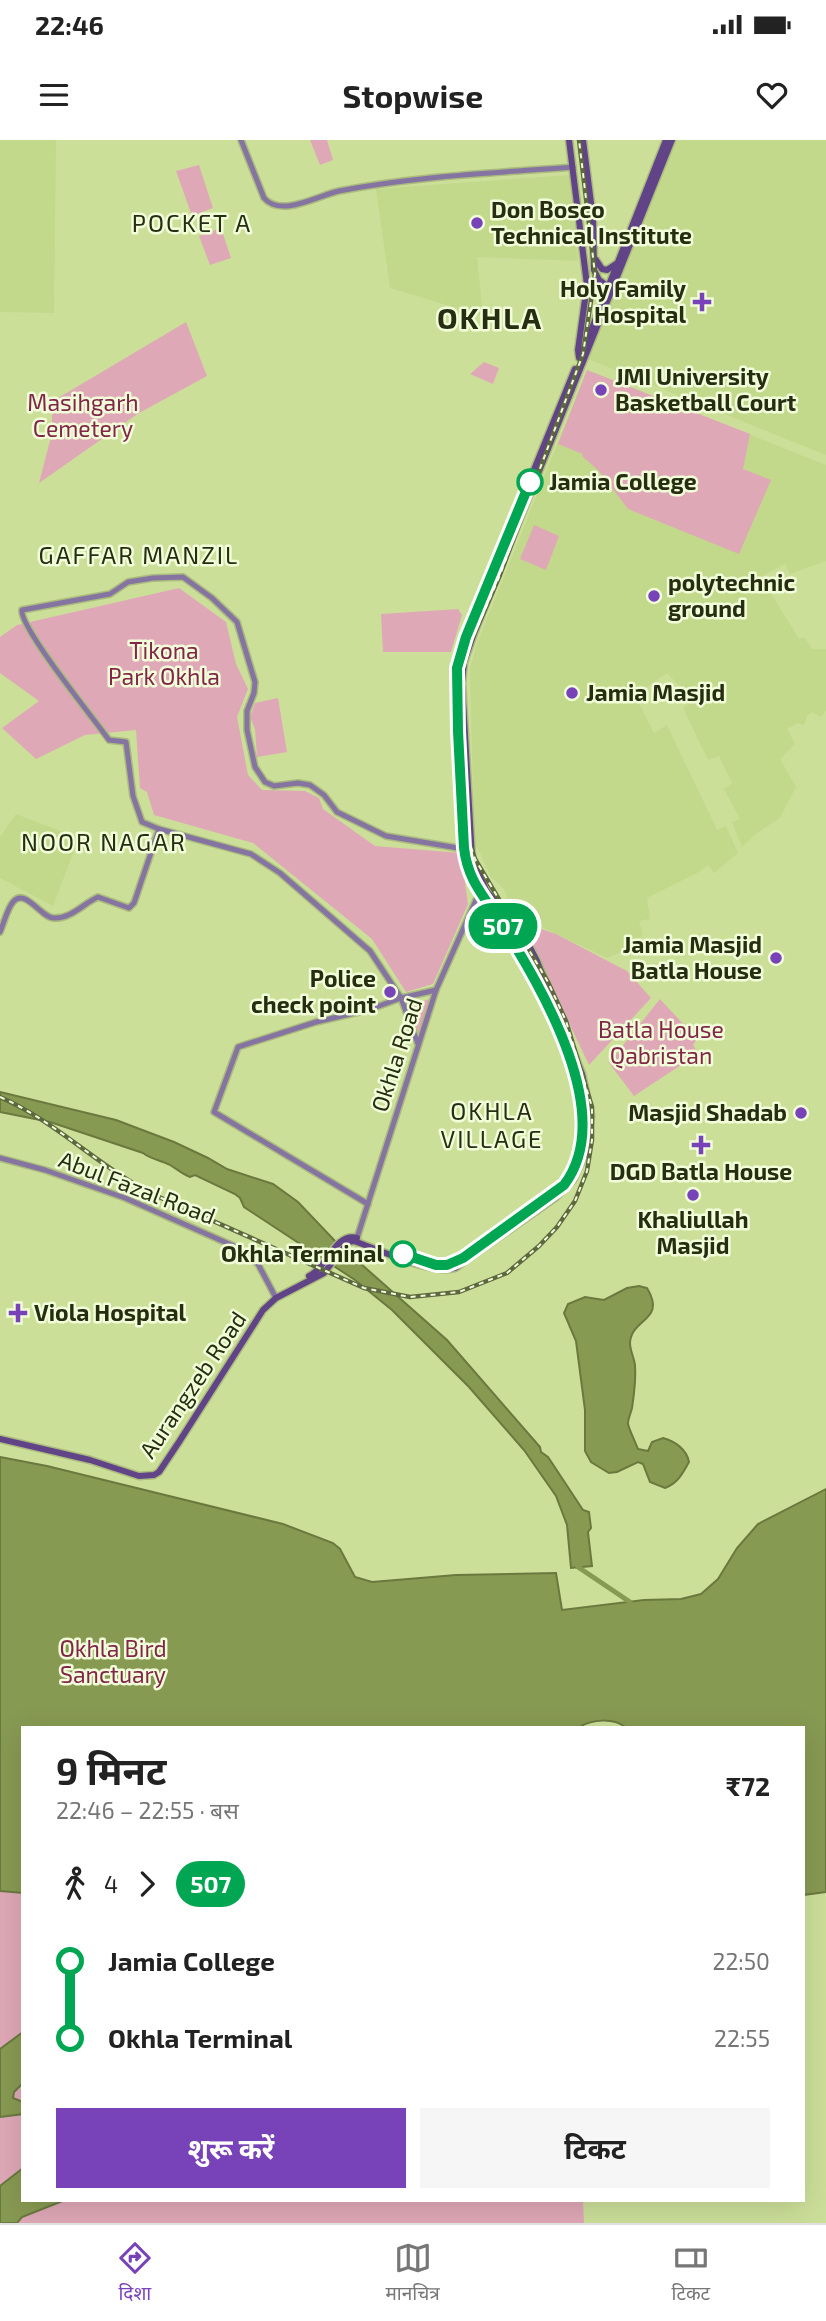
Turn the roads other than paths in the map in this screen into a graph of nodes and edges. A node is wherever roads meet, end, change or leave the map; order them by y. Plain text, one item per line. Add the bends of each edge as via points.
1 (241, 140) edge
2 (569, 140) edge
3 (583, 140) edge
4 (666, 140) edge
5 (672, 140) edge
6 (573, 167) junction
7 (593, 255) junction
8 (620, 259) junction
9 (599, 280) junction
10 (587, 285) junction
11 (610, 288) junction
12 (581, 360) junction
13 (511, 535) junction
14 (159, 830) junction
15 (464, 849) junction
16 (484, 892) junction
17 (0, 932) edge
18 (436, 990) junction
19 (401, 998) junction
20 (418, 1044) junction
21 (0, 1158) edge
22 (368, 1204) junction
23 (356, 1238) junction
24 (343, 1242) junction
25 (275, 1297) junction
26 (0, 1441) edge

1 - 6 street via 262,194 275,206 406,179
2 - 6 main road
3 - 7 main road
4 - 8 main road
5 - 11 main road
6 - 10 main road
7 - 8 main road via 607,270
7 - 9 main road
8 - 11 main road
9 - 10 main road
9 - 11 main road
10 - 12 main road via 578,350
11 - 12 main road
12 - 13 main road
13 - 15 main road via 457,668
13 - 16 main road via 463,673 472,858
14 - 15 street via 142,822 138,814 126,742 110,740 64,680 22,617 25,608 110,594 128,582 184,578 237,622 255,682 247,730 255,767 265,782 310,785 337,812 386,836
14 - 17 street via 129,908 98,897 68,915 53,918 19,898 13,901
14 - 19 street via 264,861 366,947
15 - 16 main road via 473,883
16 - 18 street, Okhla Road via 476,900
16 - 23 main road via 545,997 573,1069 584,1109 581,1152 564,1185 447,1265 429,1264
16 - 24 main road via 527,942 582,1074 591,1116 585,1154 573,1180 556,1197 455,1268 434,1268 355,1241
18 - 19 street
18 - 20 street, Okhla Road
19 - 20 street
19 - 22 street via 237,1047 214,1112
20 - 22 street, Okhla Road
21 - 25 street, Abul Fazal Road via 125,1198 236,1247 258,1265
22 - 23 street, Okhla Road
23 - 24 main road via 350,1236
24 - 25 main road via 327,1266
25 - 26 main road, Aurangzeb Road via 159,1472 147,1477

